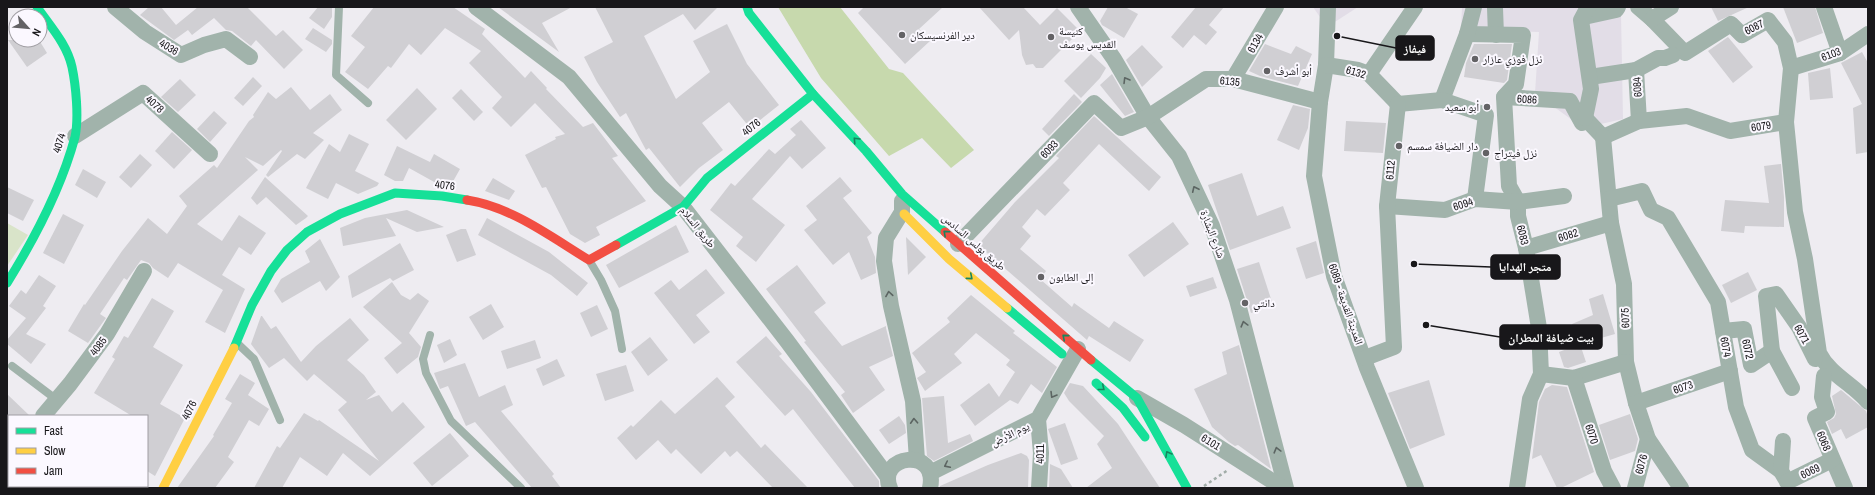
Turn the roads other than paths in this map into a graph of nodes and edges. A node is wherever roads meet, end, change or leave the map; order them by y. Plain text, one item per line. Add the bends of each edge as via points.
1 (37, 7) edge
2 (115, 7) edge
3 (339, 7) edge
4 (476, 7) edge
5 (747, 7) edge
6 (1078, 7) edge
7 (1276, 7) edge
8 (1415, 7) edge
9 (1474, 7) edge
10 (1618, 7) edge
11 (1638, 7) edge
12 (1671, 7) edge
13 (1824, 7) edge
14 (1495, 8) dead end
15 (1325, 9) edge
16 (1586, 12) edge
17 (1652, 19) junction
18 (1467, 34) junction
19 (1868, 34) edge
20 (1496, 35) junction
21 (1840, 52) junction
22 (1673, 55) dead end
23 (250, 56) dead end
24 (1326, 65) junction
25 (1791, 68) junction
26 (1636, 70) junction
27 (1369, 74) junction
28 (1590, 76) junction
29 (1233, 79) junction
30 (813, 94) junction
31 (1504, 97) junction
32 (1442, 100) junction
33 (1320, 102) junction
34 (368, 103) dead end
35 (1398, 104) junction
36 (1148, 117) junction
37 (1585, 118) junction
38 (1639, 121) junction
39 (1786, 122) junction
40 (75, 136) junction
41 (1603, 137) junction
42 (210, 154) dead end
43 (1564, 196) dead end
44 (1609, 199) junction
45 (1475, 200) junction
46 (898, 202) junction
47 (1518, 202) junction
48 (1387, 206) junction
49 (683, 207) junction
50 (1611, 223) junction
51 (958, 244) junction
52 (1526, 248) junction
53 (589, 260) junction
54 (144, 271) dead end
55 (7, 283) edge
56 (1723, 331) junction
57 (430, 335) dead end
58 (237, 343) junction
59 (622, 348) dead end
60 (1772, 351) junction
61 (1365, 358) junction
62 (1076, 360) junction
63 (1626, 362) junction
64 (12, 366) dead end
65 (1730, 371) junction
66 (1541, 374) junction
67 (1828, 374) junction
68 (1089, 377) dead end
69 (1574, 378) junction
70 (1792, 388) dead end
71 (1137, 398) junction
72 (57, 400) junction
73 (1868, 402) edge
74 (1636, 403) junction
75 (44, 415) edge
76 (1038, 419) junction
77 (280, 420) dead end
78 (1648, 439) junction
79 (1782, 441) dead end
80 (1148, 444) dead end
81 (916, 460) junction
82 (1832, 460) junction
83 (930, 481) edge
84 (1785, 481) edge
85 (889, 482) edge
86 (1415, 486) edge
87 (163, 488) edge
88 (521, 488) edge
89 (1039, 488) edge
90 (1187, 488) edge
91 (1283, 488) edge
92 (1286, 488) edge
93 (1517, 488) edge
94 (1614, 488) edge
95 (1635, 488) edge
96 (1682, 488) edge
97 (1845, 488) edge

1 - 40 street, 4074 via 63,44 72,67 77,112
2 - 23 street, 4036 via 181,55 226,39
3 - 34 lane via 336,75
4 - 49 street, طريق السلام via 569,77 660,186
5 - 30 street, طريق بولس السادس via 749,13
36 -> 6 street, شارع البشارة via 1114,59
7 - 29 street, 6134
8 - 27 street
9 - 18 street
10 - 16 street via 1616,10
11 - 17 street, 6087
12 - 17 street
13 - 21 street
14 - 20 street
15 - 24 street, المدينة القديمة - 6089
16 - 28 street via 1581,20
17 - 25 street, 6087 via 1684,54 1730,24 1742,36 1768,20 1785,42
18 - 20 street, 6086
18 - 32 street
19 - 21 street, 6103
20 - 31 street, 6086 via 1523,35 1516,84
21 - 25 street, 6103
22 - 26 street, 6084 via 1658,58
24 - 27 street, 6132
24 - 33 street, المدينة القديمة - 6089
25 - 39 street, 6087
26 - 28 street
26 - 38 street, 6084
27 - 35 street, 6132
28 - 37 street via 1592,89
29 - 33 street, 6135
29 - 36 street, 6135 via 1206,79
46 -> 30 street, طريق بولس السادس via 866,151
30 - 49 street, 4076 via 707,178
31 - 37 street, 6086 via 1570,102 1582,123
31 - 47 street, 6083 via 1509,186
32 - 35 street
32 - 45 street via 1486,115
33 - 61 street, المدينة القديمة - 6089 via 1314,176 1334,276
35 - 48 street, 6112
36 - 51 street, 6093 via 1121,128 1094,103
92 -> 36 street, شارع البشارة via 1237,300 1212,226 1179,156
37 - 41 street, 6086
38 - 39 street, 6079 via 1687,116 1730,131
38 - 41 street, 6079
39 - 67 street, 6079 via 1795,212 1819,353
40 - 42 street, 4078 via 143,93
40 - 55 street, 4074 via 52,201 36,236
41 - 44 street, 6075
43 - 47 street, 6094
44 - 50 street, 6075
44 - 56 street, 6074 via 1642,192 1651,210 1668,218 1718,302
45 - 47 street, 6094
45 - 48 street, 6094 via 1445,210
51 -> 46 street, طريق بولس السادس
46 -> 62 street, طريق بولس السادس via 949,259
81 -> 46 street via 913,401 891,306 884,261 886,238
47 - 52 street, 6083 via 1518,216
48 - 61 street, 6112 via 1394,347
49 - 53 street, 4076
49 - 85 street, طريق السلام via 787,340
50 - 52 street, 6082
50 - 63 street, 6075 via 1624,284
62 -> 51 street, طريق بولس السادس
52 - 66 street, 6083 via 1539,328
53 - 58 street, 4076 via 517,216 479,202 442,196 395,193 340,214 307,232 287,250 271,271 252,305
53 - 59 lane via 615,311
54 - 72 street, 4085 via 107,334
56 - 60 street, 6072 via 1744,329 1751,365
56 - 65 street, 6074
57 - 88 lane via 423,359 426,373 451,421
58 - 77 lane via 254,359
58 - 87 street, 4076
60 - 67 street, 6071 via 1766,296 1776,294
60 - 70 street
61 - 86 street, المدينة القديمة - 6089
62 - 71 street, طريق بولس السادس
62 -> 76 street, يوم الأرض
63 - 69 street
63 - 74 street, 6075
64 - 72 lane
65 - 74 street, 6073
65 - 84 street, 6074 via 1736,407 1752,450
66 - 69 street
66 - 93 street, 6083 via 1530,398
67 - 73 street via 1861,393
67 - 82 street, 6068 via 1822,397 1827,412 1815,418
68 -> 80 street via 1118,401 1138,425
69 - 94 street, 6070 via 1604,471
90 -> 71 street, طريق بولس السادس
71 - 91 street, 6101
72 - 75 street, 4085
74 - 78 street, 6075
76 -> 83 street, يوم الأرض
76 - 89 street, 4011 via 1041,453
78 - 95 street, 6076
78 - 96 street, 6075
79 - 84 street
81 - 83 street via 926,467
81 - 85 street via 902,460 895,464
82 - 84 street, 6069
82 - 97 street, 6068

